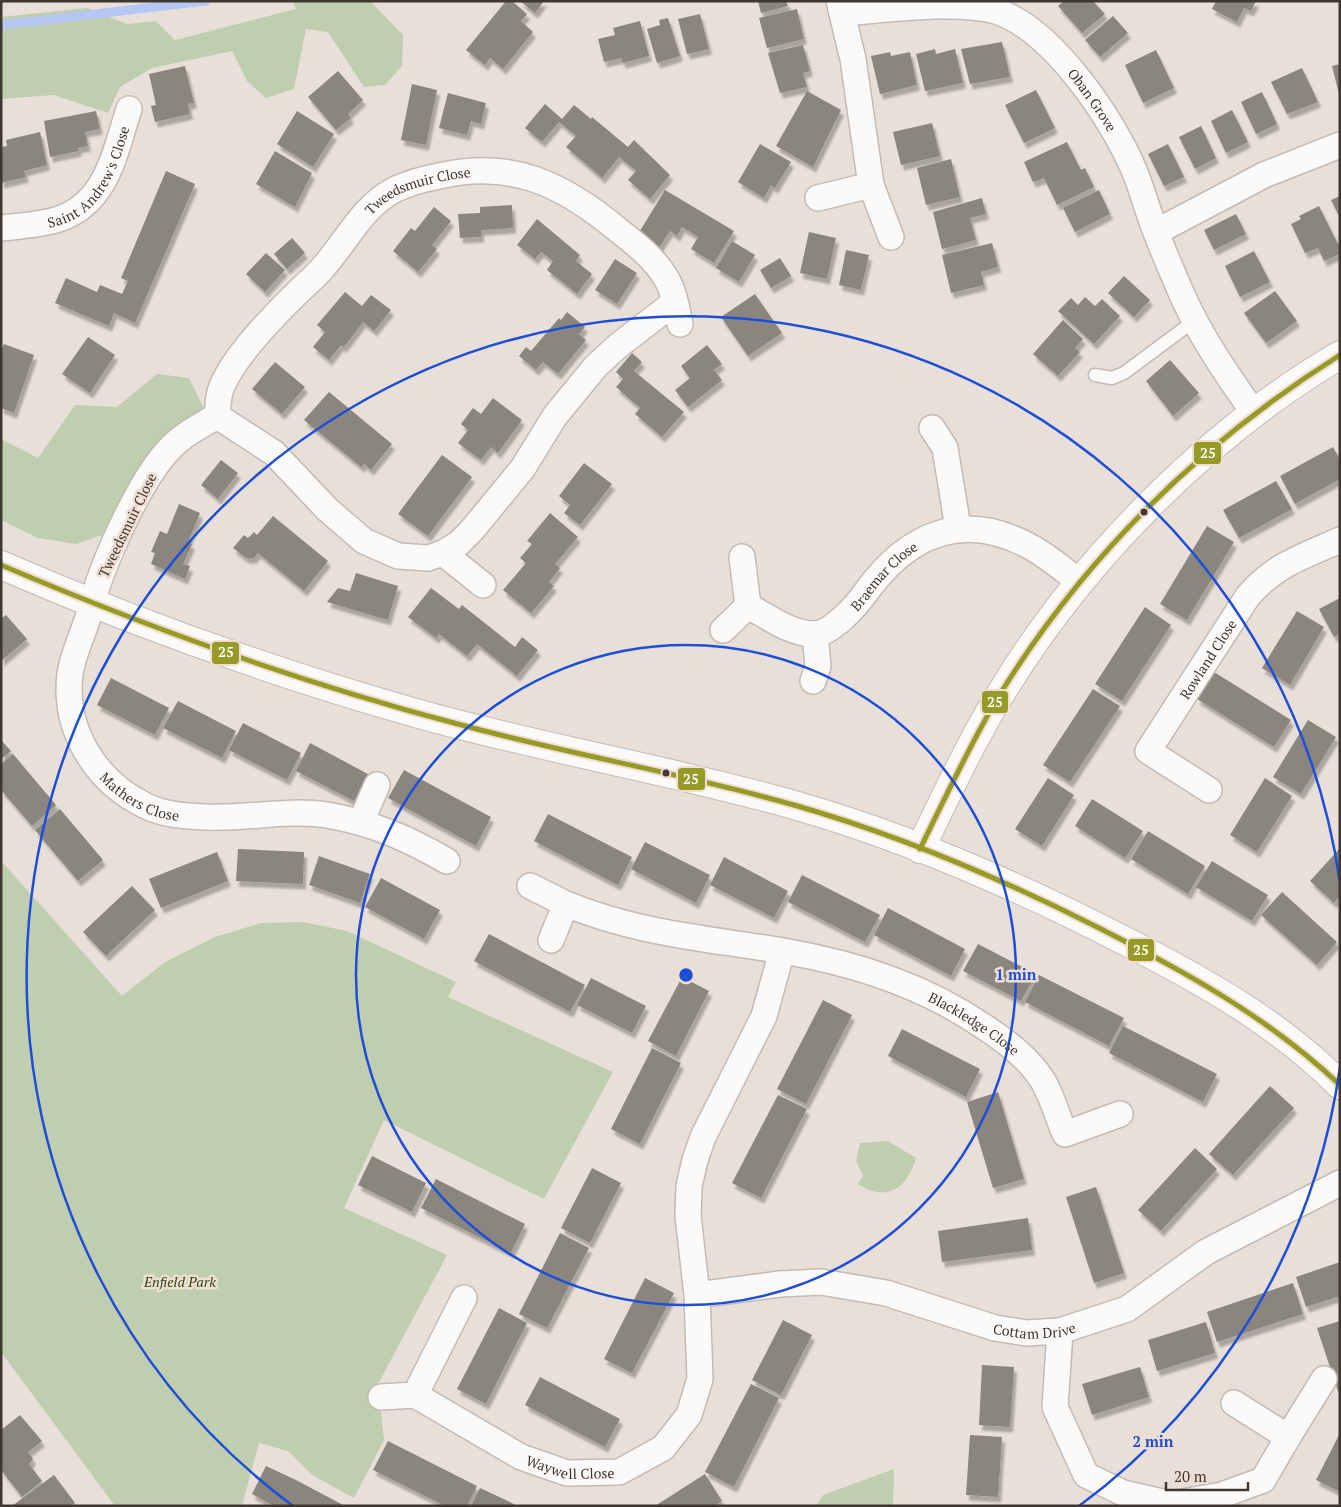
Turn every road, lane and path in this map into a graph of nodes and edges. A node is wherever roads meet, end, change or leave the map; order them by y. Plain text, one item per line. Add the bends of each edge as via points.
1 (982, 4) edge
2 (840, 7) edge
3 (129, 110) dead end
4 (1340, 145) edge
5 (871, 185) junction
6 (818, 198) dead end
7 (1, 228) edge
8 (1156, 232) junction
9 (891, 237) dead end
10 (1194, 320) junction
11 (1340, 355) edge
12 (1095, 375) dead end
13 (1254, 413) junction
14 (217, 416) junction
15 (932, 428) dead end
16 (958, 528) junction
17 (1340, 540) edge
18 (443, 553) junction
19 (742, 556) dead end
20 (1, 565) edge
21 (1080, 582) junction
22 (484, 585) dead end
23 (92, 603) junction
24 (748, 606) junction
25 (723, 630) dead end
26 (816, 634) junction
27 (813, 681) dead end
28 (377, 785) dead end
29 (1209, 790) dead end
30 (362, 822) junction
31 (920, 849) junction
32 (447, 861) dead end
33 (530, 886) dead end
34 (566, 904) junction
35 (551, 940) dead end
36 (782, 951) junction
37 (1340, 1085) edge
38 (1120, 1114) dead end
39 (1340, 1183) edge
40 (697, 1295) junction
41 (464, 1298) dead end
42 (1060, 1331) junction
43 (1324, 1379) dead end
44 (415, 1395) junction
45 (381, 1397) dead end
46 (1234, 1403) dead end
47 (1288, 1437) junction

1 - 2 street, Oban Grove
1 - 8 street, Oban Grove via 1030,28 1048,43 1071,71 1114,131 1134,170
2 - 5 street, Oban Grove via 853,58
3 - 7 street, Saint Andrew's Close via 105,178 89,203 59,218
4 - 8 street via 1264,175
5 - 6 street
5 - 9 street, Oban Grove
8 - 10 street, Oban Grove
10 - 12 lane via 1124,372 1112,378
10 - 13 street, Oban Grove
11 - 13 street
13 - 21 street via 1175,481
14 - 18 street, Tweedsmuir Close via 274,453 328,510 364,541 412,559
14 - 18 street, Tweedsmuir Close via 221,388 234,365 283,307 326,265 367,212 394,190 431,177 503,170 554,186 591,208 643,250 667,279 678,313 619,345 596,366 489,510 458,544
14 - 23 street, Tweedsmuir Close via 178,441 150,474 111,553
15 - 16 street via 945,448
16 - 21 street, Braemar Close via 982,529 1029,545
16 - 26 street, Braemar Close via 913,545 877,576 856,607 837,623
17 - 29 street, Rowland Close via 1281,566 1264,578 1248,596 1148,751
18 - 22 street
19 - 24 street
20 - 23 street
21 - 31 street via 1006,685
23 - 30 street, Mathers Close via 74,652 70,697 73,720 81,742 108,780 146,806 174,815 208,817 287,813 325,815
23 - 31 street via 240,658 415,713 730,788 859,826
24 - 25 street
24 - 26 street via 797,630
26 - 27 street via 818,666
28 - 30 street
30 - 32 street, Mathers Close via 406,838
31 - 37 street via 1028,894 1170,964 1278,1032
33 - 34 street, Blackledge Close
34 - 35 street
34 - 36 street, Blackledge Close via 622,924 687,938
36 - 38 street, Blackledge Close via 859,968 895,980 968,1015 1013,1048 1041,1076 1065,1134
36 - 40 street via 764,1016 702,1137 695,1160 689,1186 688,1216
39 - 42 street, Cottam Drive via 1206,1252 1127,1309
40 - 42 street, Cottam Drive via 821,1282 886,1293 995,1328 1028,1333
40 - 44 street, Waywell Close via 700,1379 689,1415 663,1448 619,1472 567,1473 521,1457
41 - 44 street
42 - 47 street via 1055,1407 1086,1475 1123,1493 1170,1504 1222,1495 1263,1480
43 - 47 street
44 - 45 street
46 - 47 street

